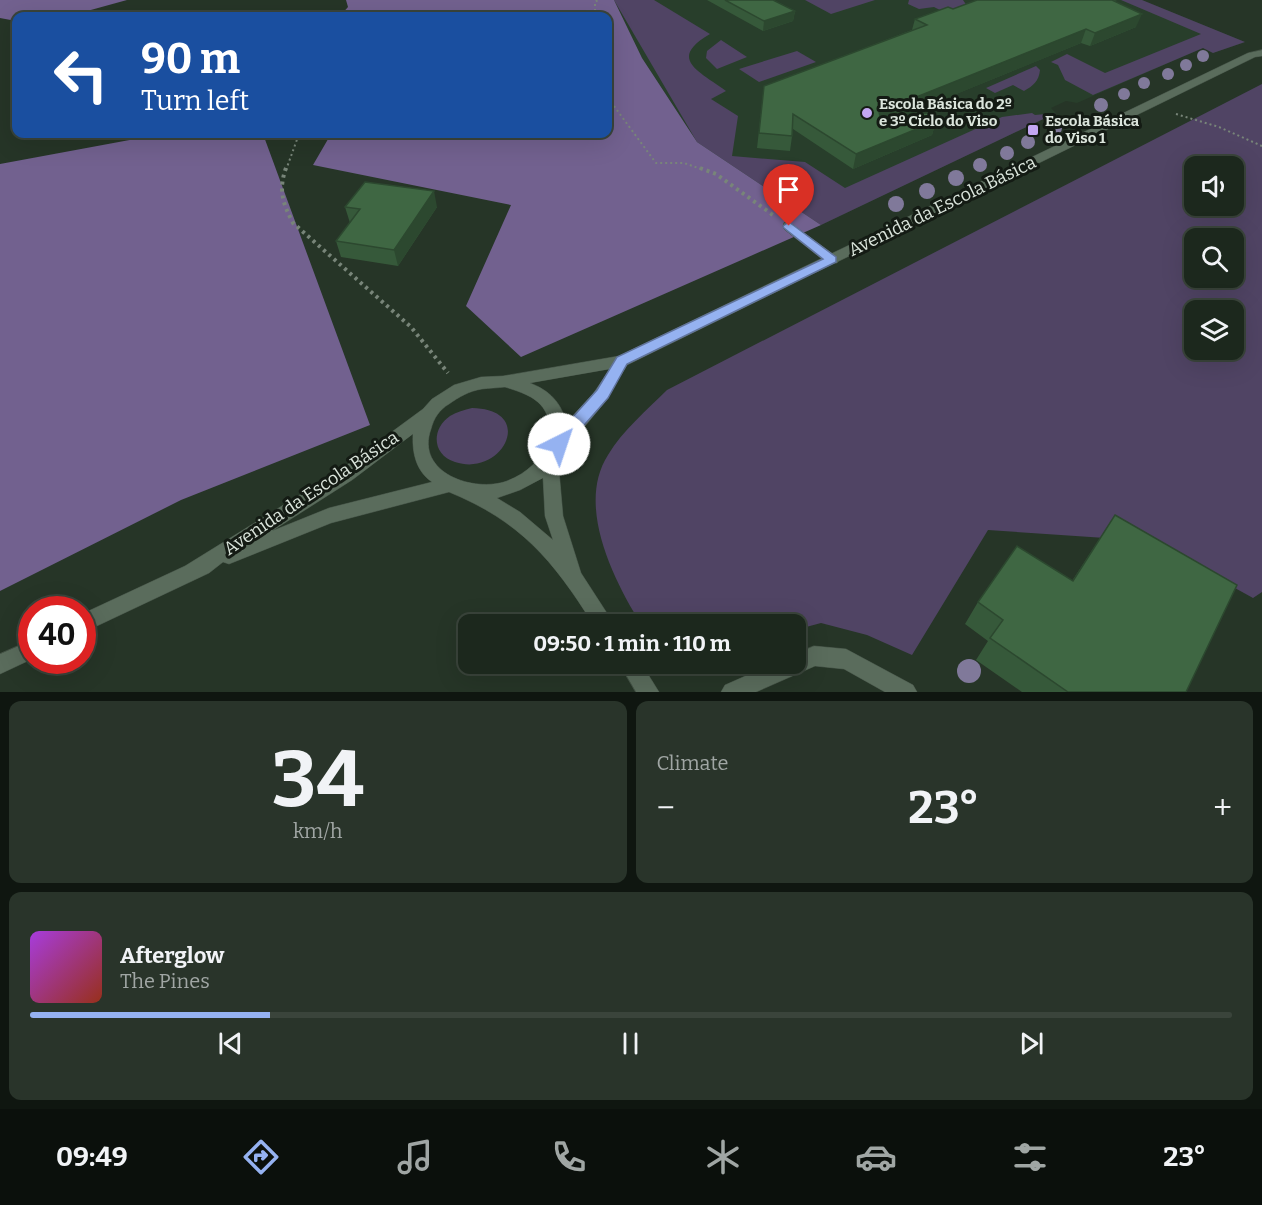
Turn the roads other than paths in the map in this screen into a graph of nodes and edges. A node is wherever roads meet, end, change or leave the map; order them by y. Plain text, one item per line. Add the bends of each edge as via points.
1 (1262, 53) edge
2 (789, 226) road end
3 (832, 260) junction
4 (622, 361) junction
5 (503, 382) junction
6 (429, 414) junction
7 (559, 444) junction
8 (550, 460) junction
9 (449, 485) junction
10 (470, 491) junction
11 (192, 571) junction
12 (574, 577) junction
13 (598, 614) edge
14 (96, 617) edge
15 (18, 656) edge
16 (0, 664) edge
17 (636, 674) edge
18 (648, 692) edge
19 (732, 692) edge
20 (906, 692) edge

1 - 3 street, Avenida da Escola Básica
2 - 3 street
3 - 4 street, Avenida da Escola Básica
4 - 5 street, Avenida da Escola Básica
4 - 7 street, Avenida da Escola Básica via 603,394
5 - 6 street, Avenida da Escola Básica via 460,389
5 - 7 street, Avenida da Escola Básica via 542,395 554,408 560,426
6 - 9 street, Avenida da Escola Básica via 418,445 433,475
6 - 11 street, Avenida da Escola Básica via 346,475
7 - 8 street, Avenida da Escola Básica
8 - 10 street, Avenida da Escola Básica via 516,486
8 - 12 street via 554,516
9 - 10 street, Avenida da Escola Básica
9 - 11 street, Avenida da Escola Básica via 329,516
10 - 12 street via 514,518
11 - 14 street, Avenida da Escola Básica
12 - 13 street
15 - 16 street
17 - 18 street
19 - 20 street via 814,656 846,659

